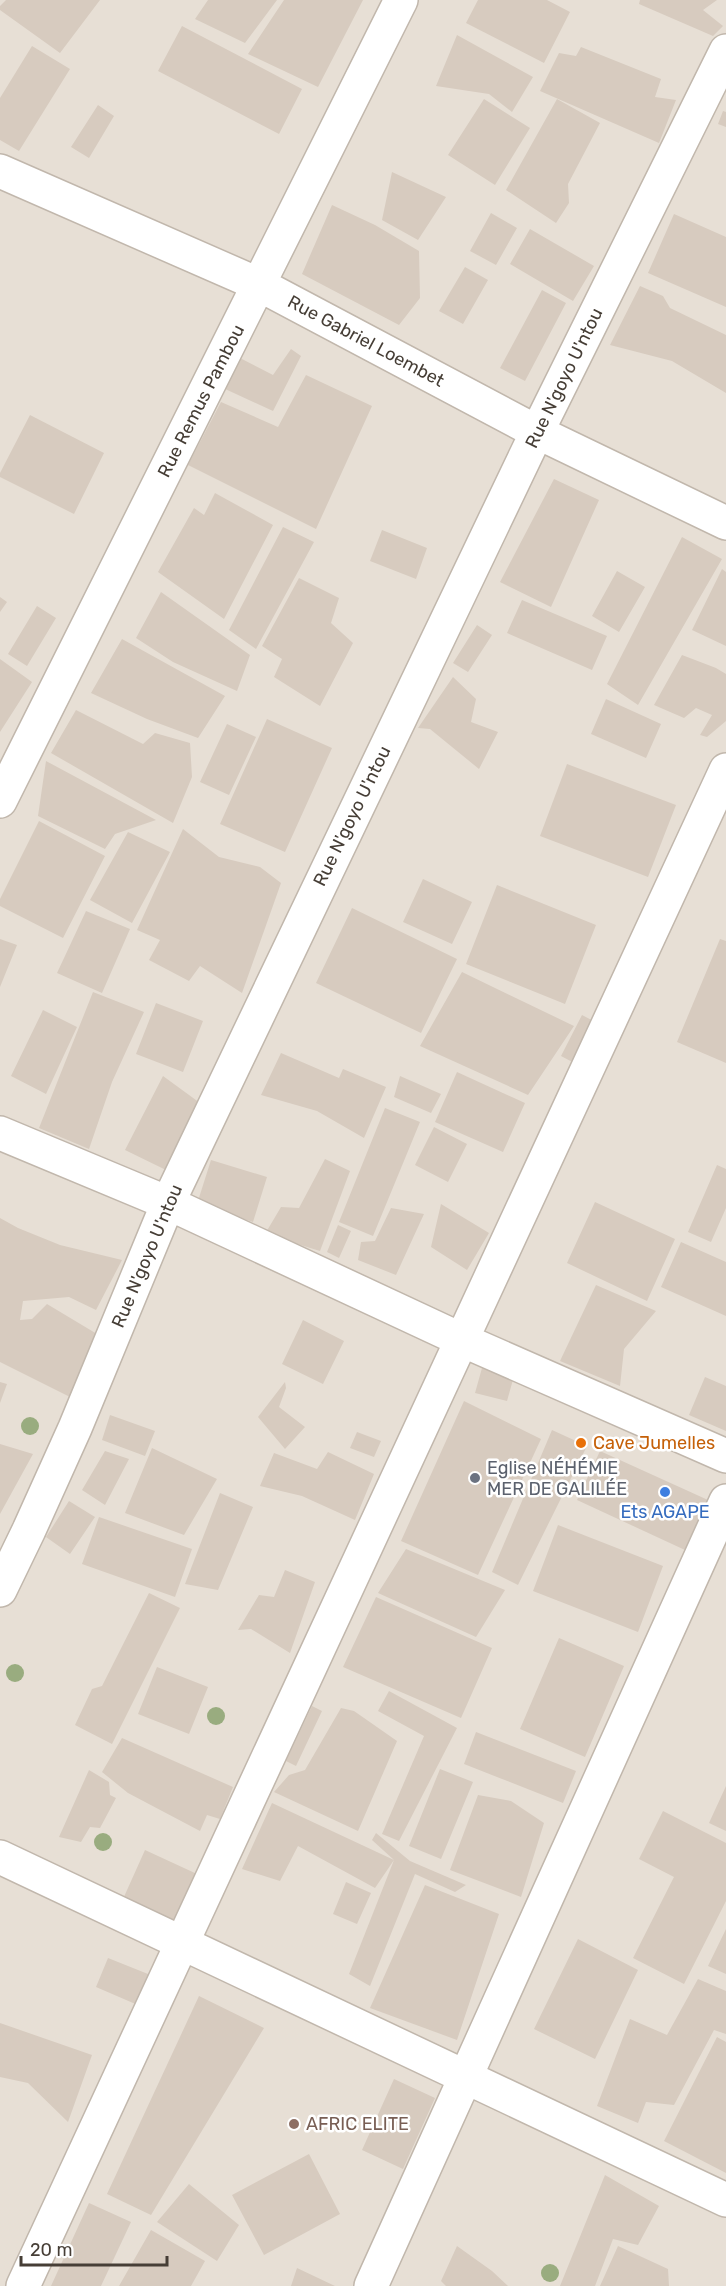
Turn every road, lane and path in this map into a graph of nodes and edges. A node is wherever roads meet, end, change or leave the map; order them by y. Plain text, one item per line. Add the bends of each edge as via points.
1 (401, 0) edge
2 (726, 51) edge
3 (0, 171) edge
4 (260, 285) junction
5 (537, 432) junction
6 (726, 523) edge
7 (726, 770) edge
8 (0, 801) edge
9 (0, 1133) edge
10 (168, 1203) junction
11 (462, 1340) junction
12 (726, 1456) edge
13 (726, 1501) edge
14 (0, 1590) edge
15 (0, 1857) edge
16 (183, 1941) junction
17 (465, 2075) junction
18 (726, 2200) edge
19 (23, 2286) edge
20 (370, 2286) edge

1 - 4 street, Rue Remus Pambou
2 - 5 street, Rue N'goyo U'ntou
3 - 4 street, Rue Gabriel Loembet
4 - 5 street, Rue Gabriel Loembet
4 - 8 street, Rue Remus Pambou
5 - 6 street, Rue Gabriel Loembet
5 - 10 street, Rue N'goyo U'ntou
7 - 11 street
9 - 10 street
10 - 11 street
10 - 14 street, Rue N'goyo U'ntou via 75,1428
11 - 12 street
11 - 16 street
13 - 17 street
15 - 16 street
16 - 17 street
16 - 19 street
17 - 18 street
17 - 20 street

